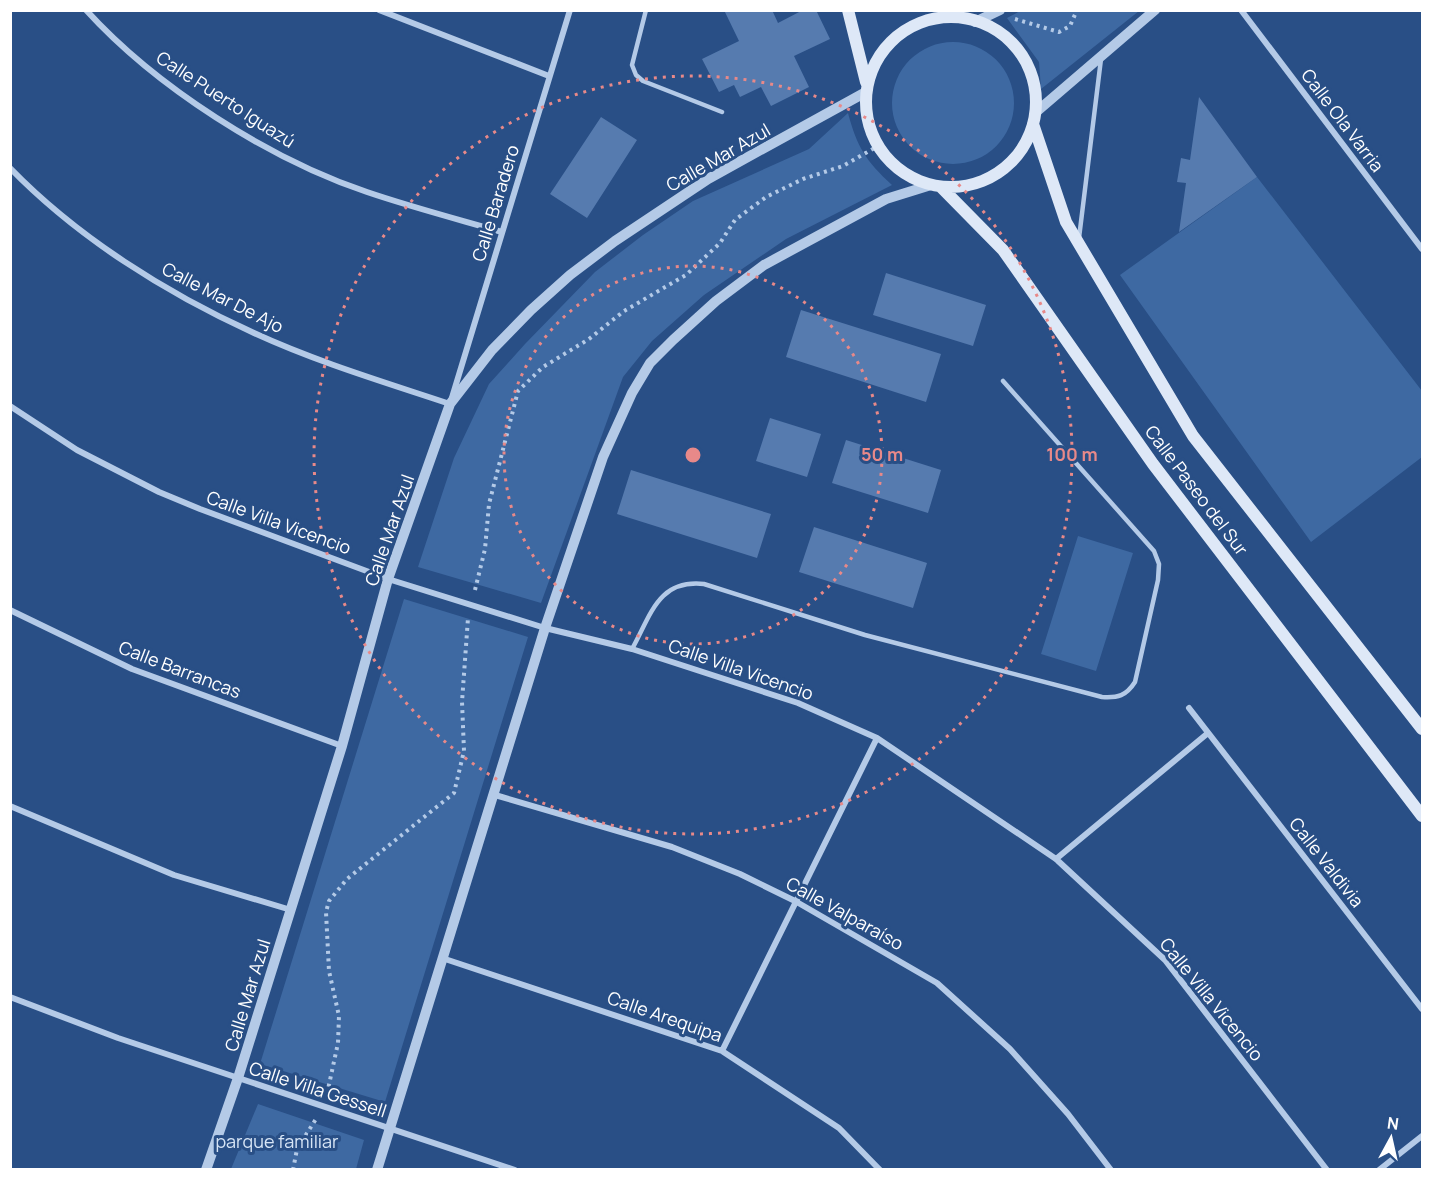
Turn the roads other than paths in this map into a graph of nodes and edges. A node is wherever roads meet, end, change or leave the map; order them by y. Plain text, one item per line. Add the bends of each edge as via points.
1 (86, 10) edge
2 (379, 10) edge
3 (570, 10) edge
4 (646, 10) edge
5 (848, 10) edge
6 (1155, 10) edge
7 (1240, 10) edge
8 (997, 12) edge
9 (957, 14) edge
10 (975, 22) junction
11 (1102, 54) junction
12 (549, 76) junction
13 (866, 88) junction
14 (722, 112) dead end
15 (1034, 119) junction
16 (10, 168) edge
17 (936, 186) junction
18 (502, 232) junction
19 (1078, 244) junction
20 (1422, 249) edge
21 (1003, 381) dead end
22 (450, 404) junction
23 (10, 406) edge
24 (388, 579) junction
25 (10, 610) edge
26 (545, 628) junction
27 (632, 649) junction
28 (1189, 708) dead end
29 (1422, 729) edge
30 (1208, 733) junction
31 (877, 738) junction
32 (342, 746) junction
33 (495, 795) junction
34 (10, 806) edge
35 (1422, 816) edge
36 (1056, 859) junction
37 (795, 901) junction
38 (291, 910) junction
39 (445, 958) junction
40 (10, 998) edge
41 (1422, 1009) edge
42 (722, 1051) junction
43 (238, 1078) junction
44 (391, 1129) junction
45 (1422, 1136) edge
46 (206, 1170) edge
47 (377, 1170) edge
48 (515, 1170) edge
49 (880, 1170) edge
50 (1111, 1170) edge
51 (1327, 1170) edge
52 (1378, 1170) edge

1 - 18 street, Calle Puerto Iguazú via 116,43 147,67 255,140 292,160 366,192
2 - 12 street
3 - 12 street, Calle Baradero
4 - 14 lane via 632,65 636,75
5 - 13 main road
6 - 11 street
7 - 20 street, Calle Ola Varria
8 - 10 street
9 - 10 main road
9 - 13 main road via 910,28 877,56
10 - 15 main road via 1008,40 1025,61 1034,86
11 - 15 street
11 - 19 lane
12 - 18 street, Calle Baradero
13 - 17 main road via 869,125 878,146 892,164 910,177
13 - 22 street, Calle Mar Azul via 708,179 606,248 531,310 492,350
15 - 17 main road via 1024,146 1008,165 988,179 965,186
15 - 19 main road, Calle Paseo del Sur via 1066,222
16 - 22 street, Calle Mar De Ajo via 82,230 141,272 206,308 301,352
17 - 26 street via 886,199 764,265 716,301 650,363 603,457
17 - 35 main road, Calle Paseo del Sur via 1003,250 1153,464
18 - 22 street, Calle Baradero
19 - 29 main road, Calle Paseo del Sur via 1193,436
21 - 27 lane via 1154,551 1159,564 1158,580 1136,682 1128,692 1117,698 1102,697 865,634 693,582 671,587 662,595
22 - 24 street, Calle Mar Azul
23 - 24 street, Calle Villa Vicencio via 77,450 159,492
24 - 26 street, Calle Villa Vicencio
24 - 32 street, Calle Mar Azul
25 - 32 street, Calle Barrancas via 132,669
26 - 27 street, Calle Villa Vicencio
26 - 33 street
27 - 31 street, Calle Villa Vicencio via 798,703
28 - 30 street, Calle Valdivia
30 - 36 street
30 - 41 street, Calle Valdivia
31 - 36 street, Calle Villa Vicencio
31 - 37 street
32 - 38 street, Calle Mar Azul
33 - 37 street, Calle Valparaíso via 672,847
33 - 39 street
34 - 38 street via 174,875
36 - 51 street, Calle Villa Vicencio via 1165,960
37 - 42 street
37 - 50 street, Calle Valparaíso via 937,983 1010,1048
38 - 43 street, Calle Mar Azul
39 - 42 street, Calle Arequipa
39 - 44 street
40 - 43 street, Calle Villa Gessell
42 - 49 street, Calle Arequipa via 839,1128
43 - 44 street, Calle Villa Gessell
43 - 46 street, Calle Mar Azul
44 - 47 street
44 - 48 street, Calle Villa Gessell
45 - 52 street

